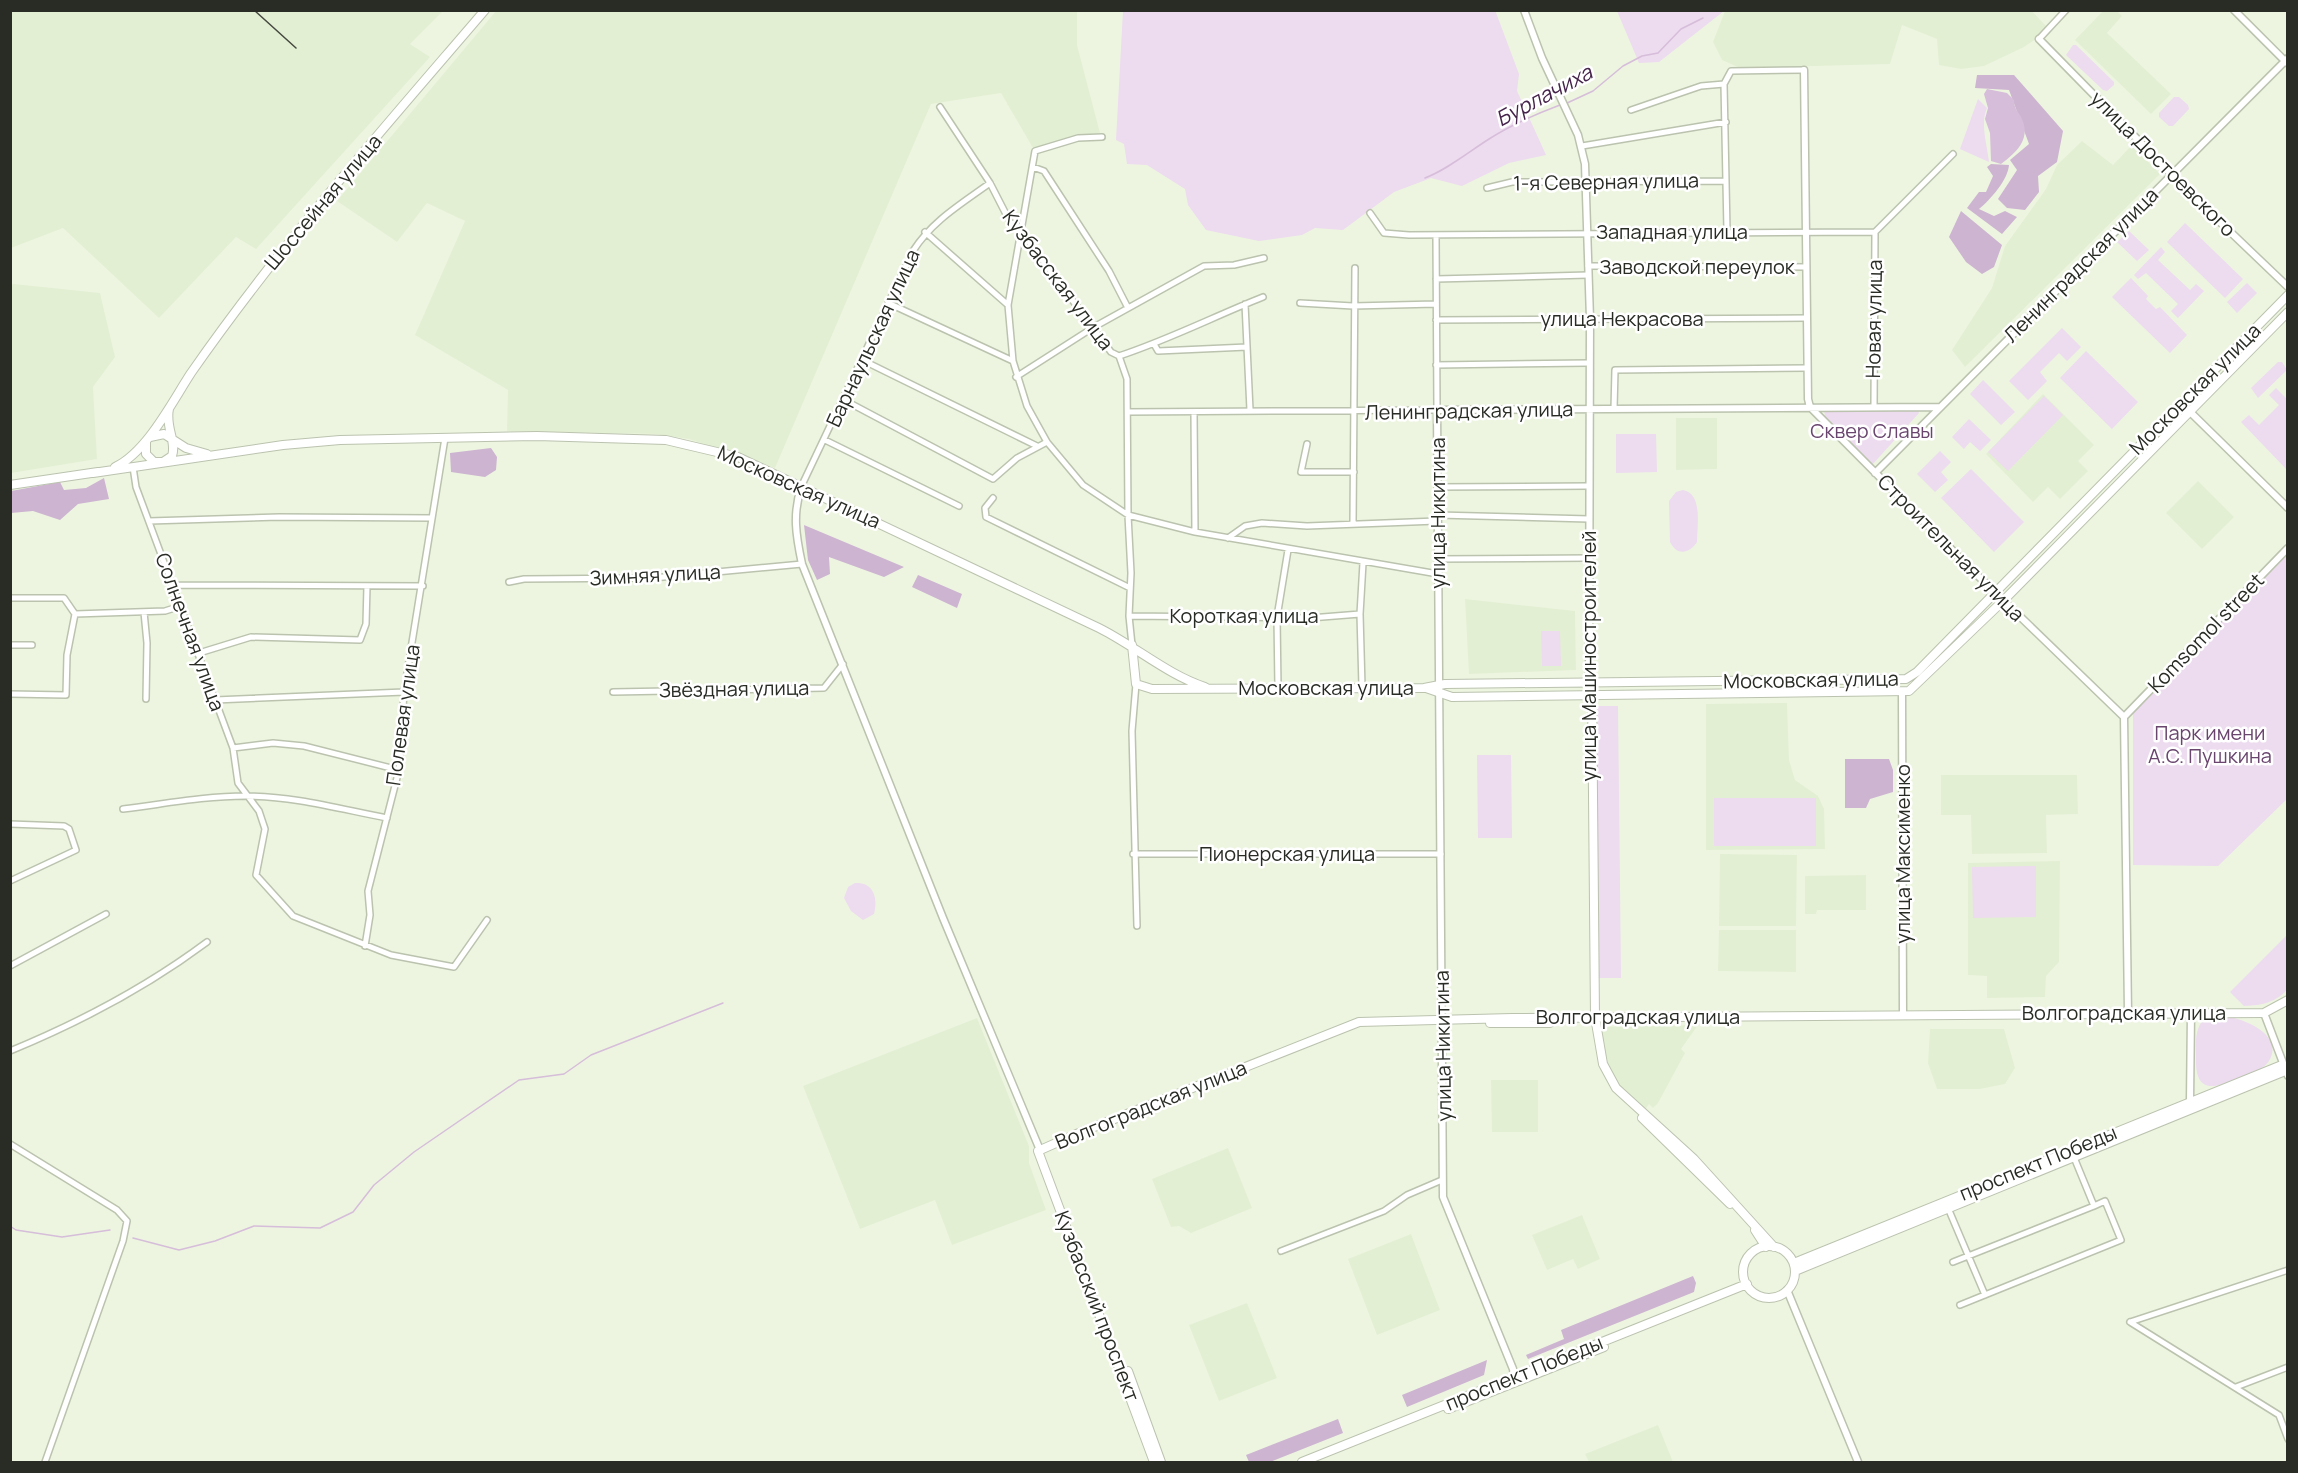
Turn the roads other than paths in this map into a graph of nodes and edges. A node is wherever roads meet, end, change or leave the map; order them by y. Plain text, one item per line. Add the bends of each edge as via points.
1 (485, 10) edge
2 (1524, 10) edge
3 (2066, 10) edge
4 (2234, 10) edge
5 (2039, 39) joint
6 (2287, 61) edge
7 (1804, 70) joint
8 (1724, 84) junction
9 (940, 107) dead end
10 (1631, 110) dead end
11 (1726, 122) junction
12 (1102, 137) dead end
13 (1582, 146) junction
14 (1953, 154) dead end
15 (1033, 167) junction
16 (2172, 174) junction
17 (1587, 181) junction
18 (1726, 181) junction
19 (990, 183) junction
20 (1487, 189) dead end
21 (1370, 213) dead end
22 (1020, 230) junction
23 (1727, 231) junction
24 (925, 232) junction
25 (1588, 232) junction
26 (1806, 232) junction
27 (1875, 232) junction
28 (1436, 235) junction
29 (1264, 258) dead end
30 (1588, 266) junction
31 (1806, 267) junction
32 (1355, 268) dead end
33 (1588, 275) junction
34 (1436, 279) junction
35 (2288, 287) edge
36 (2288, 295) edge
37 (1263, 297) dead end
38 (888, 303) junction
39 (1300, 303) dead end
40 (1245, 304) junction
41 (1436, 304) junction
42 (1008, 305) junction
43 (1353, 306) junction
44 (1128, 308) junction
45 (2288, 312) edge
46 (1807, 318) junction
47 (1590, 319) junction
48 (1436, 320) junction
49 (1094, 327) junction
50 (1154, 344) junction
51 (1246, 347) junction
52 (1119, 356) junction
53 (862, 360) junction
54 (1013, 361) junction
55 (1588, 363) junction
56 (1436, 364) junction
57 (1807, 368) junction
58 (1016, 377) junction
59 (844, 400) junction
60 (172, 402) junction
61 (2181, 403) junction
62 (1810, 407) junction
63 (1874, 407) junction
64 (1940, 407) junction
65 (1614, 409) junction
66 (1250, 410) junction
67 (1437, 410) junction
68 (1588, 410) junction
69 (1128, 412) junction
70 (1194, 412) junction
71 (1353, 412) junction
72 (2190, 412) junction
73 (445, 438) junction
74 (148, 439) junction
75 (171, 439) junction
76 (825, 440) junction
77 (1047, 442) junction
78 (1306, 444) dead end
79 (1037, 446) junction
80 (224, 454) junction
81 (161, 463) junction
82 (133, 467) junction
83 (1354, 472) junction
84 (93, 473) junction
85 (1875, 474) junction
86 (10, 485) edge
87 (802, 485) junction
88 (1588, 486) junction
89 (1438, 487) junction
90 (993, 498) dead end
91 (959, 506) dead end
92 (2288, 508) edge
93 (1128, 515) junction
94 (432, 518) junction
95 (1438, 518) junction
96 (1589, 519) junction
97 (149, 521) junction
98 (1353, 524) junction
99 (1195, 532) junction
100 (1228, 538) junction
101 (2288, 548) edge
102 (1288, 550) junction
103 (1589, 558) junction
104 (1438, 559) junction
105 (1363, 563) junction
106 (802, 564) junction
107 (1438, 574) junction
108 (509, 582) dead end
109 (174, 585) junction
110 (367, 586) junction
111 (423, 586) junction
112 (1130, 588) junction
113 (1995, 592) junction
114 (10, 598) edge
115 (2004, 600) junction
116 (181, 606) junction
117 (144, 612) junction
118 (75, 614) junction
119 (1360, 614) junction
120 (1129, 616) junction
121 (1277, 617) junction
122 (10, 645) edge
123 (32, 645) dead end
124 (1132, 645) junction
125 (199, 653) junction
126 (1145, 653) junction
127 (1131, 661) junction
128 (843, 664) junction
129 (1174, 674) junction
130 (1900, 680) junction
131 (1826, 681) junction
132 (1136, 684) junction
133 (1440, 684) junction
134 (1590, 684) junction
135 (1362, 687) junction
136 (1278, 688) junction
137 (1424, 688) junction
138 (1212, 689) junction
139 (1173, 690) junction
140 (404, 692) junction
141 (613, 692) dead end
142 (1902, 693) junction
143 (10, 694) edge
144 (1825, 694) junction
145 (1590, 696) junction
146 (1440, 697) junction
147 (146, 699) dead end
148 (215, 700) junction
149 (2124, 717) junction
150 (232, 748) junction
151 (399, 770) junction
152 (247, 796) junction
153 (123, 809) dead end
154 (387, 818) junction
155 (10, 824) edge
156 (1133, 854) junction
157 (1441, 854) junction
158 (10, 881) edge
159 (106, 914) dead end
160 (487, 920) dead end
161 (1137, 926) dead end
162 (207, 942) dead end
163 (365, 946) junction
164 (10, 966) edge
165 (2288, 1000) edge
166 (2128, 1012) junction
167 (2264, 1013) junction
168 (1901, 1015) junction
169 (2191, 1015) junction
170 (1593, 1020) junction
171 (1442, 1021) junction
172 (10, 1051) edge
173 (2285, 1071) edge
174 (2192, 1105) junction
175 (10, 1144) edge
176 (1040, 1152) junction
177 (2072, 1154) junction
178 (1442, 1180) junction
179 (2094, 1206) junction
180 (1948, 1208) junction
181 (1770, 1247) junction
182 (1281, 1251) dead end
183 (1969, 1256) junction
184 (1953, 1262) dead end
185 (1794, 1267) junction
186 (2288, 1270) edge
187 (1748, 1286) junction
188 (1786, 1291) junction
189 (1985, 1295) junction
190 (1960, 1305) dead end
191 (2288, 1367) edge
192 (1514, 1377) junction
193 (2236, 1387) junction
194 (2288, 1439) edge
195 (45, 1462) edge
196 (1154, 1462) edge
197 (1161, 1462) edge
198 (1302, 1462) edge
199 (1313, 1462) edge
200 (1854, 1462) edge
201 (1858, 1462) edge

1 - 60 main road, Шоссейная улица via 275,258
2 - 13 street, улица Машиностроителей
3 - 5 street
4 - 6 street
5 - 16 street, улица Достоевского
6 - 16 street, Ленинградская улица
7 - 8 street via 1731,71
7 - 26 street
8 - 10 street via 1701,86
8 - 11 street
9 - 19 street, Кузбасская улица
11 - 13 street
11 - 18 street
12 - 15 street via 1078,138 1035,151
13 - 17 street, улица Машиностроителей
14 - 27 street
15 - 22 street
15 - 44 street via 1044,171 1109,271
16 - 35 street, улица Достоевского
16 - 64 street, Ленинградская улица
17 - 18 street, 1-я Северная улица
17 - 20 street, 1-я Северная улица via 1512,182
17 - 25 street, улица Машиностроителей
18 - 23 street
19 - 22 street, Кузбасская улица via 1010,222
19 - 24 street, Барнаульская улица
21 - 28 street, Западная улица via 1384,233
22 - 42 street
22 - 49 street, Кузбасская улица
23 - 25 street, Западная улица
23 - 26 street, Западная улица
24 - 38 street, Барнаульская улица
24 - 42 street
25 - 28 street, Западная улица
25 - 30 street, улица Машиностроителей
26 - 27 street, Западная улица
26 - 31 street
27 - 63 street, Новая улица
28 - 34 street, улица Никитина
29 - 44 street via 1204,266
30 - 31 street, Заводской переулок
30 - 33 street, улица Машиностроителей
31 - 46 street
32 - 43 street
33 - 34 street, Заводской переулок
33 - 47 street, улица Машиностроителей
34 - 41 street, улица Никитина
36 - 61 main road, Московская улица
37 - 40 street
38 - 53 street, Барнаульская улица
38 - 54 street
39 - 43 street
40 - 50 street
40 - 51 street
41 - 43 street
41 - 48 street, улица Никитина
42 - 54 street
43 - 71 street
44 - 49 street
45 - 72 main road, Московская улица
46 - 47 street, улица Некрасова
46 - 57 street
47 - 48 street, улица Некрасова
47 - 55 street, улица Машиностроителей
48 - 56 street, улица Никитина
49 - 52 street, Кузбасская улица via 1111,352
49 - 58 street
50 - 51 street via 1158,351
50 - 52 street
51 - 66 street
52 - 69 street, Кузбасская улица via 1127,379
53 - 59 street, Барнаульская улица
53 - 79 street
54 - 58 street
55 - 56 street
55 - 68 street, улица Машиностроителей
56 - 67 street, улица Никитина
57 - 62 street
57 - 65 street via 1615,370
58 - 77 street
59 - 76 street, Барнаульская улица
59 - 79 street via 993,479
60 - 74 main road, Шоссейная улица
60 - 75 main road, Шоссейная улица via 167,423
61 - 72 street
61 - 113 main road, Московская улица
62 - 63 street, Ленинградская улица
62 - 65 street, Ленинградская улица
62 - 85 street, Строительная улица
63 - 64 street, Ленинградская улица
64 - 85 street, Ленинградская улица
65 - 68 street, Ленинградская улица
66 - 70 street, Ленинградская улица
66 - 71 street, Ленинградская улица
67 - 68 street, Ленинградская улица
67 - 71 street, Ленинградская улица
67 - 89 street, улица Никитина
68 - 88 street, улица Машиностроителей
69 - 70 street, Ленинградская улица
69 - 93 street, Кузбасская улица
70 - 99 street
71 - 83 street
72 - 92 street
72 - 115 main road, Московская улица
73 - 80 main road, Московская улица via 321,441
73 - 87 main road, Московская улица via 666,440 738,457
73 - 94 street, Полевая улица
74 - 75 main road, Московская улица via 160,433
74 - 81 main road via 146,454
74 - 84 main road, Шоссейная улица via 123,463
75 - 80 main road, Московская улица via 199,452
75 - 81 main road via 174,453
76 - 87 street, Барнаульская улица
76 - 91 street
77 - 79 street
77 - 93 street via 1083,485
78 - 83 street via 1300,472
80 - 81 main road, Московская улица
81 - 82 main road, Московская улица
82 - 84 main road, Московская улица
82 - 97 street, Солнечная улица
83 - 98 street
84 - 86 main road, Шоссейная улица
85 - 113 street, Строительная улица
87 - 106 street via 794,524
87 - 124 main road, Московская улица
88 - 89 street
88 - 96 street, улица Машиностроителей
89 - 95 street, улица Никитина
90 - 112 street via 985,508 986,517
93 - 99 street
93 - 112 street, Кузбасская улица
94 - 97 street
94 - 111 street, Полевая улица
95 - 96 street
95 - 98 street
95 - 104 street, улица Никитина
96 - 103 street, улица Машиностроителей
97 - 109 street, Солнечная улица
98 - 100 street via 1262,523 1245,526
99 - 100 street
100 - 102 street
101 - 149 street, Komsomol street
102 - 105 street
102 - 121 street
103 - 104 street
103 - 134 street, улица Машиностроителей
104 - 107 street, улица Никитина
105 - 107 street
105 - 119 street
106 - 108 street, Зимняя улица via 653,578
106 - 128 street
107 - 133 street, улица Никитина
109 - 110 street
109 - 116 street, Солнечная улица
110 - 111 street
110 - 125 street via 366,624 360,640 251,637
111 - 140 street, Полевая улица
112 - 120 street, Кузбасская улица
113 - 115 street, Строительная улица
113 - 130 main road, Московская улица via 1917,672
114 - 118 street via 64,598
115 - 142 main road, Московская улица via 1914,688
115 - 149 street, Строительная улица
116 - 117 street
116 - 125 street, Солнечная улица
117 - 118 street
117 - 147 street
118 - 143 street via 67,656 66,694
119 - 121 street, Короткая улица
119 - 135 street
120 - 121 street, Короткая улица
120 - 124 street, Кузбасская улица
121 - 136 street
122 - 123 street
124 - 126 main road, Московская улица
124 - 127 main road
125 - 148 street, Солнечная улица
126 - 127 main road
126 - 129 main road, Московская улица
127 - 132 main road
128 - 141 street, Звёздная улица via 824,688
128 - 176 street
129 - 138 main road, Московская улица
129 - 139 main road via 1178,681
130 - 131 main road, Московская улица
130 - 142 main road
131 - 134 main road, Московская улица
131 - 144 main road
132 - 139 main road, Московская улица
132 - 156 street via 1132,732
133 - 134 main road, Московская улица
133 - 137 main road, Московская улица
133 - 146 street, улица Никитина
134 - 145 main road, улица Машиностроителей
135 - 136 main road, Московская улица
135 - 137 main road, Московская улица
136 - 138 main road, Московская улица
137 - 146 main road, Московская улица
138 - 139 main road, Московская улица
140 - 148 street
140 - 151 street, Полевая улица
142 - 144 main road, Московская улица
142 - 168 street, улица Максименко
144 - 145 main road, Московская улица
145 - 146 main road, Московская улица
145 - 170 main road, улица Машиностроителей
146 - 157 street, улица Никитина
148 - 150 street, Солнечная улица
149 - 166 street
150 - 151 street via 304,746
150 - 152 street, Солнечная улица via 237,783
151 - 154 street, Полевая улица
152 - 153 street via 189,798
152 - 154 street via 284,798
152 - 163 street, Солнечная улица via 259,811 265,829 256,875 293,915
154 - 163 street, Полевая улица via 368,891 370,915
155 - 158 street via 64,826 69,829 75,850
156 - 157 street, Пионерская улица
156 - 161 street
157 - 171 street, улица Никитина
159 - 164 street
160 - 163 street via 454,967
162 - 172 street via 117,998
165 - 167 main road
166 - 168 main road, Волгоградская улица
166 - 169 main road, Волгоградская улица
167 - 169 main road, Волгоградская улица
167 - 173 street
168 - 170 main road, Волгоградская улица
169 - 170 main road
169 - 174 street
170 - 171 main road, Волгоградская улица
170 - 181 main road, улица Машиностроителей via 1597,1061 1612,1090 1690,1163
171 - 176 main road, Волгоградская улица via 1368,1021 1348,1025
171 - 178 street, улица Никитина
173 - 174 main road, проспект Победы
174 - 177 main road, проспект Победы
175 - 195 street via 117,1210 127,1221
176 - 196 main road, Кузбасский проспект
176 - 197 main road
177 - 179 street
177 - 180 main road
177 - 185 main road, проспект Победы
178 - 182 street via 1407,1195 1384,1211
178 - 192 street, улица Никитина via 1443,1197
179 - 183 street
179 - 189 street via 2105,1201 2121,1240
180 - 183 street
180 - 185 main road
181 - 185 main road via 1789,1256
181 - 187 main road via 1758,1249 1746,1260
183 - 184 street
183 - 189 street
185 - 188 main road
186 - 193 street via 2130,1322
187 - 188 main road via 1771,1298
187 - 192 main road, проспект Победы
187 - 199 main road
188 - 200 street
188 - 201 street
189 - 190 street
191 - 193 street
192 - 198 main road, проспект Победы
193 - 194 street via 2279,1416

